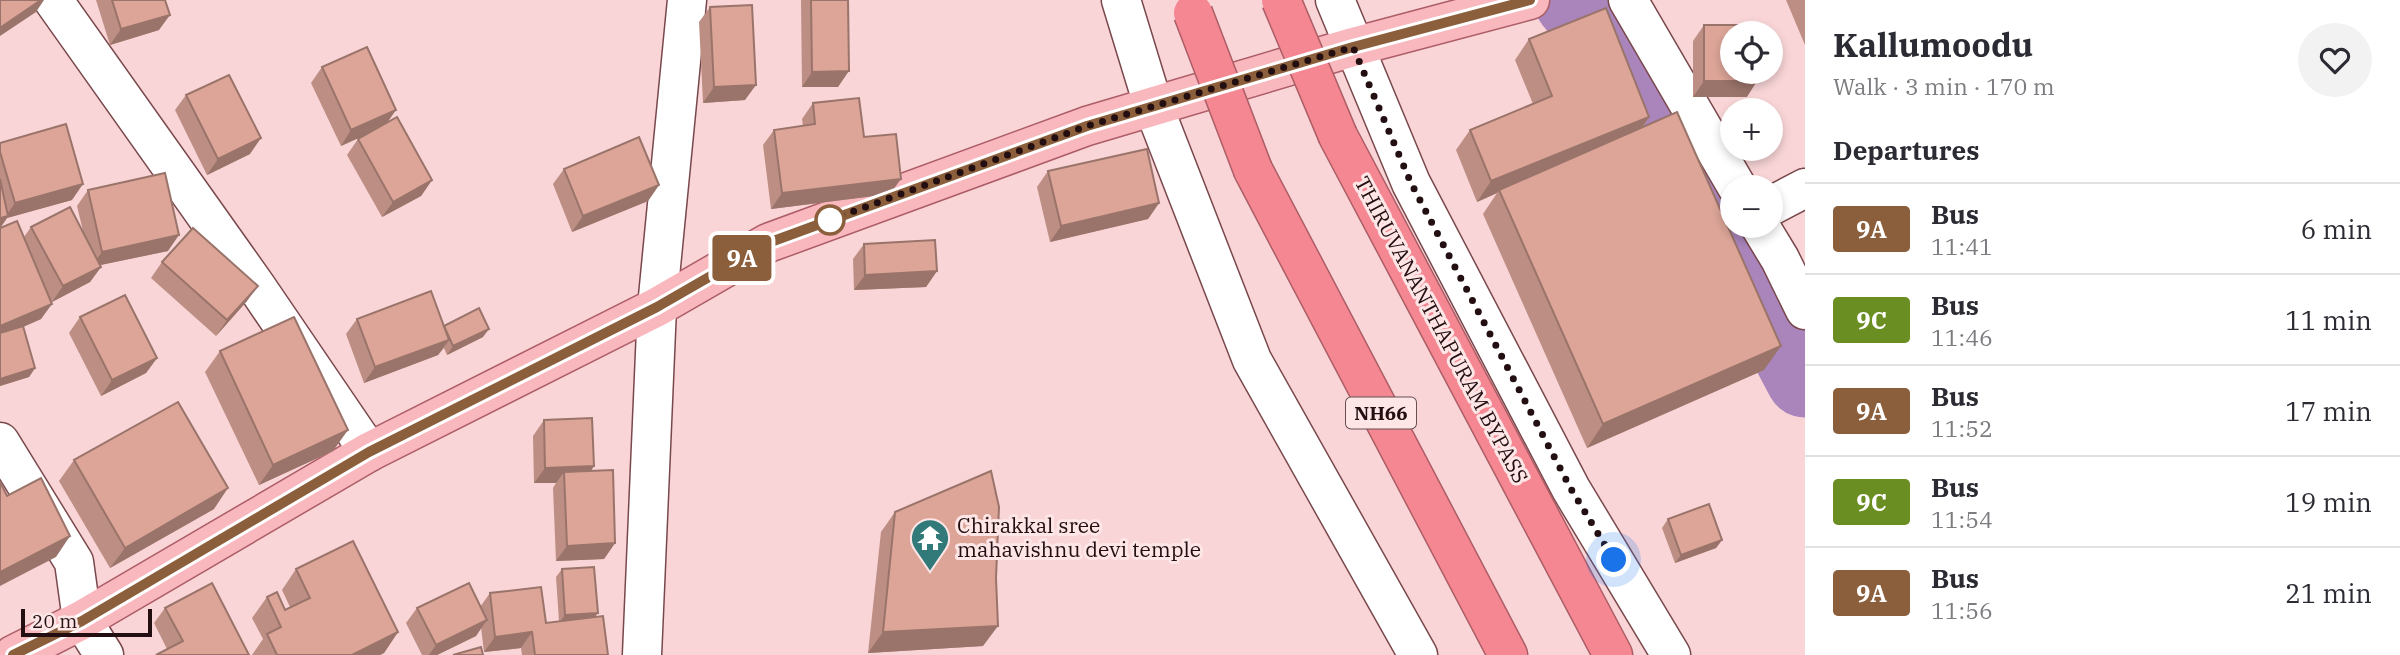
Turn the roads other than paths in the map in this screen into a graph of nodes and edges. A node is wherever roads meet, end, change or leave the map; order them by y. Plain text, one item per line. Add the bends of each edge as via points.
1 (53, 0) edge
2 (687, 0) edge
3 (1121, 0) edge
4 (1281, 0) edge
5 (1335, 0) edge
6 (1530, 0) edge
7 (1628, 0) edge
8 (1190, 6) edge
9 (1353, 47) junction
10 (1154, 108) junction
11 (1730, 175) edge
12 (1805, 188) edge
13 (1783, 200) edge
14 (1767, 238) edge
15 (657, 307) junction
16 (1805, 310) edge
17 (0, 442) edge
18 (369, 452) junction
19 (82, 621) junction
20 (13, 655) edge
21 (104, 655) edge
22 (642, 655) edge
23 (1418, 655) edge
24 (1508, 655) edge
25 (1613, 655) edge
26 (1671, 655) edge

1 - 18 street
2 - 15 street
3 - 10 street
4 - 25 highway, THIRUVANANTHAPURAM BYPASS, bridge via 1338,136
5 - 9 street
6 - 9 main road
7 - 11 street
8 - 24 highway, NH66, bridge via 1253,170
9 - 10 main road
9 - 26 street via 1411,183 1571,489
10 - 15 main road via 1087,126 768,243
10 - 23 street via 1252,360
12 - 13 street
14 - 16 street
15 - 18 main road
15 - 22 street
17 - 19 street via 74,562
18 - 19 main road
19 - 20 main road
19 - 21 street

